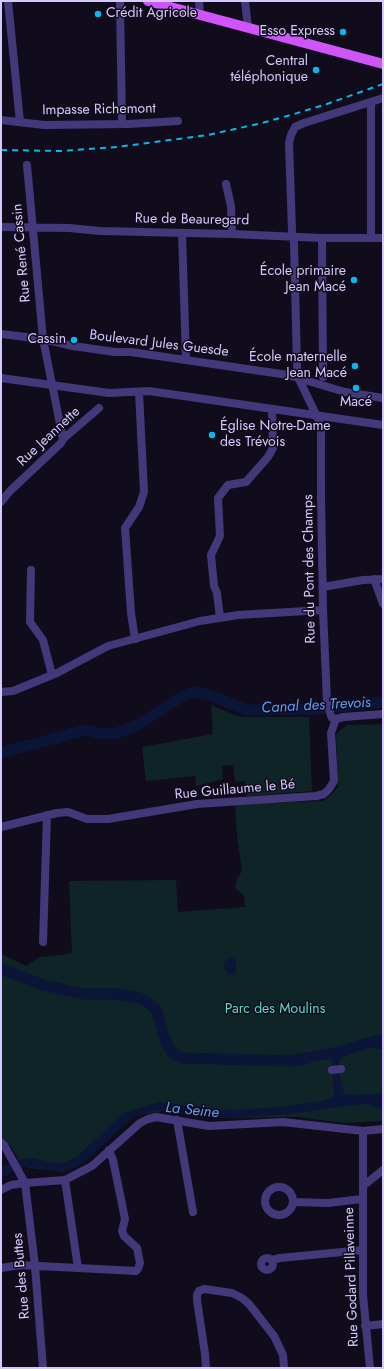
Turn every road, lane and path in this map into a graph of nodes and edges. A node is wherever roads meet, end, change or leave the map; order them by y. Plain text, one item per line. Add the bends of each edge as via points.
1 (8, 1) edge
2 (120, 1) edge
3 (148, 1) edge
4 (199, 1) edge
5 (245, 1) edge
6 (200, 15) junction
7 (248, 28) junction
8 (383, 64) edge
9 (383, 98) edge
10 (371, 102) junction
11 (1, 120) edge
12 (178, 121) dead end
13 (20, 122) junction
14 (122, 124) junction
15 (27, 165) dead end
16 (226, 184) dead end
17 (1, 227) edge
18 (34, 228) junction
19 (182, 233) junction
20 (232, 234) junction
21 (294, 236) junction
22 (371, 237) junction
23 (322, 238) junction
24 (383, 238) edge
25 (1, 334) edge
26 (43, 339) junction
27 (186, 360) junction
28 (298, 377) junction
29 (323, 377) dead end
30 (1, 378) edge
31 (53, 386) junction
32 (139, 392) junction
33 (383, 398) edge
34 (99, 408) dead end
35 (272, 409) junction
36 (317, 416) junction
37 (383, 425) edge
38 (63, 439) junction
39 (1, 502) edge
40 (31, 570) dead end
41 (374, 579) junction
42 (383, 579) edge
43 (323, 587) junction
44 (383, 604) edge
45 (323, 610) junction
46 (220, 618) junction
47 (135, 639) junction
48 (52, 675) junction
49 (1, 692) edge
50 (383, 714) edge
51 (334, 717) junction
52 (47, 815) junction
53 (1, 827) edge
54 (43, 942) dead end
55 (177, 1120) junction
56 (383, 1130) edge
57 (363, 1131) junction
58 (1, 1142) edge
59 (109, 1150) junction
60 (383, 1170) edge
61 (65, 1180) junction
62 (25, 1182) junction
63 (363, 1186) junction
64 (1, 1190) edge
65 (362, 1199) junction
66 (294, 1202) dead end
67 (193, 1212) dead end
68 (362, 1250) junction
69 (272, 1260) dead end
70 (35, 1266) junction
71 (1, 1268) edge
72 (78, 1268) junction
73 (383, 1324) edge
74 (365, 1326) junction
75 (43, 1368) edge
76 (206, 1368) edge
77 (284, 1368) edge
78 (370, 1368) edge

1 - 13 street
2 - 14 street
3 - 6 main road
4 - 6 street
5 - 7 street
6 - 7 main road
7 - 8 main road
9 - 10 street
10 - 21 street via 295,127 290,143
10 - 22 street
11 - 13 street, Impasse Richemont
12 - 14 street, Impasse Richemont
13 - 14 street, Impasse Richemont via 44,126
15 - 18 street, Rue René Cassin
16 - 20 street via 231,206
17 - 18 street, Rue de Beauregard
18 - 19 street, Rue de Beauregard
18 - 26 street, Rue René Cassin
19 - 20 street, Rue de Beauregard
19 - 27 street
20 - 21 street, Rue de Beauregard
21 - 23 street, Rue de Beauregard
21 - 28 street
22 - 23 street, Rue de Beauregard
22 - 24 street, Rue de Beauregard
23 - 29 street
25 - 26 street, Boulevard Jules Guesde
26 - 27 street, Boulevard Jules Guesde via 72,346
26 - 31 street, Rue René Cassin
27 - 28 street, Boulevard Jules Guesde
28 - 33 street, Boulevard Jules Guesde via 345,392
28 - 36 street, Rue du Pont des Champs
30 - 31 street
31 - 32 street via 109,393
31 - 38 street, Rue René Cassin
32 - 35 street
32 - 47 street via 144,492 139,507 126,528
34 - 38 street, Rue Jeannette
35 - 36 street
35 - 46 street via 273,448 268,457 246,482 228,485 218,498 220,536 211,555
36 - 37 street
36 - 43 street, Rue du Pont des Champs via 322,431
38 - 39 street, Rue Jeannette
40 - 48 street via 30,622 43,640
41 - 42 street
41 - 43 street
41 - 44 street
43 - 45 street, Rue du Pont des Champs
45 - 46 street
45 - 51 street, Rue du Pont des Champs via 327,702
46 - 47 street
47 - 48 street via 108,646
48 - 49 street
50 - 51 street
51 - 52 street, Rue Guillaume le Bé via 331,733 334,781 324,794 197,804 108,819 87,818 68,812
52 - 53 street, Rue Guillaume le Bé
52 - 54 street
55 - 57 street via 217,1126 283,1122
55 - 59 street via 156,1117 148,1119 132,1129
55 - 67 street
56 - 57 street
57 - 63 street, Rue Godard Pillaveinne
58 - 62 street
59 - 61 street via 92,1166
59 - 72 street via 125,1219 122,1231 137,1248 140,1263 136,1271
60 - 63 street
61 - 62 street
61 - 72 street
62 - 64 street
62 - 70 street, Rue des Buttes
63 - 65 street, Rue Godard Pillaveinne
65 - 66 street via 328,1203
65 - 68 street, Rue Godard Pillaveinne
68 - 69 street
68 - 74 street, Rue Godard Pillaveinne
70 - 71 street
70 - 72 street
70 - 75 street, Rue des Buttes
73 - 74 street
74 - 78 street, Rue Godard Pillaveinne
76 - 77 street via 197,1300 197,1295 204,1289 232,1293 250,1304 274,1336 283,1355

